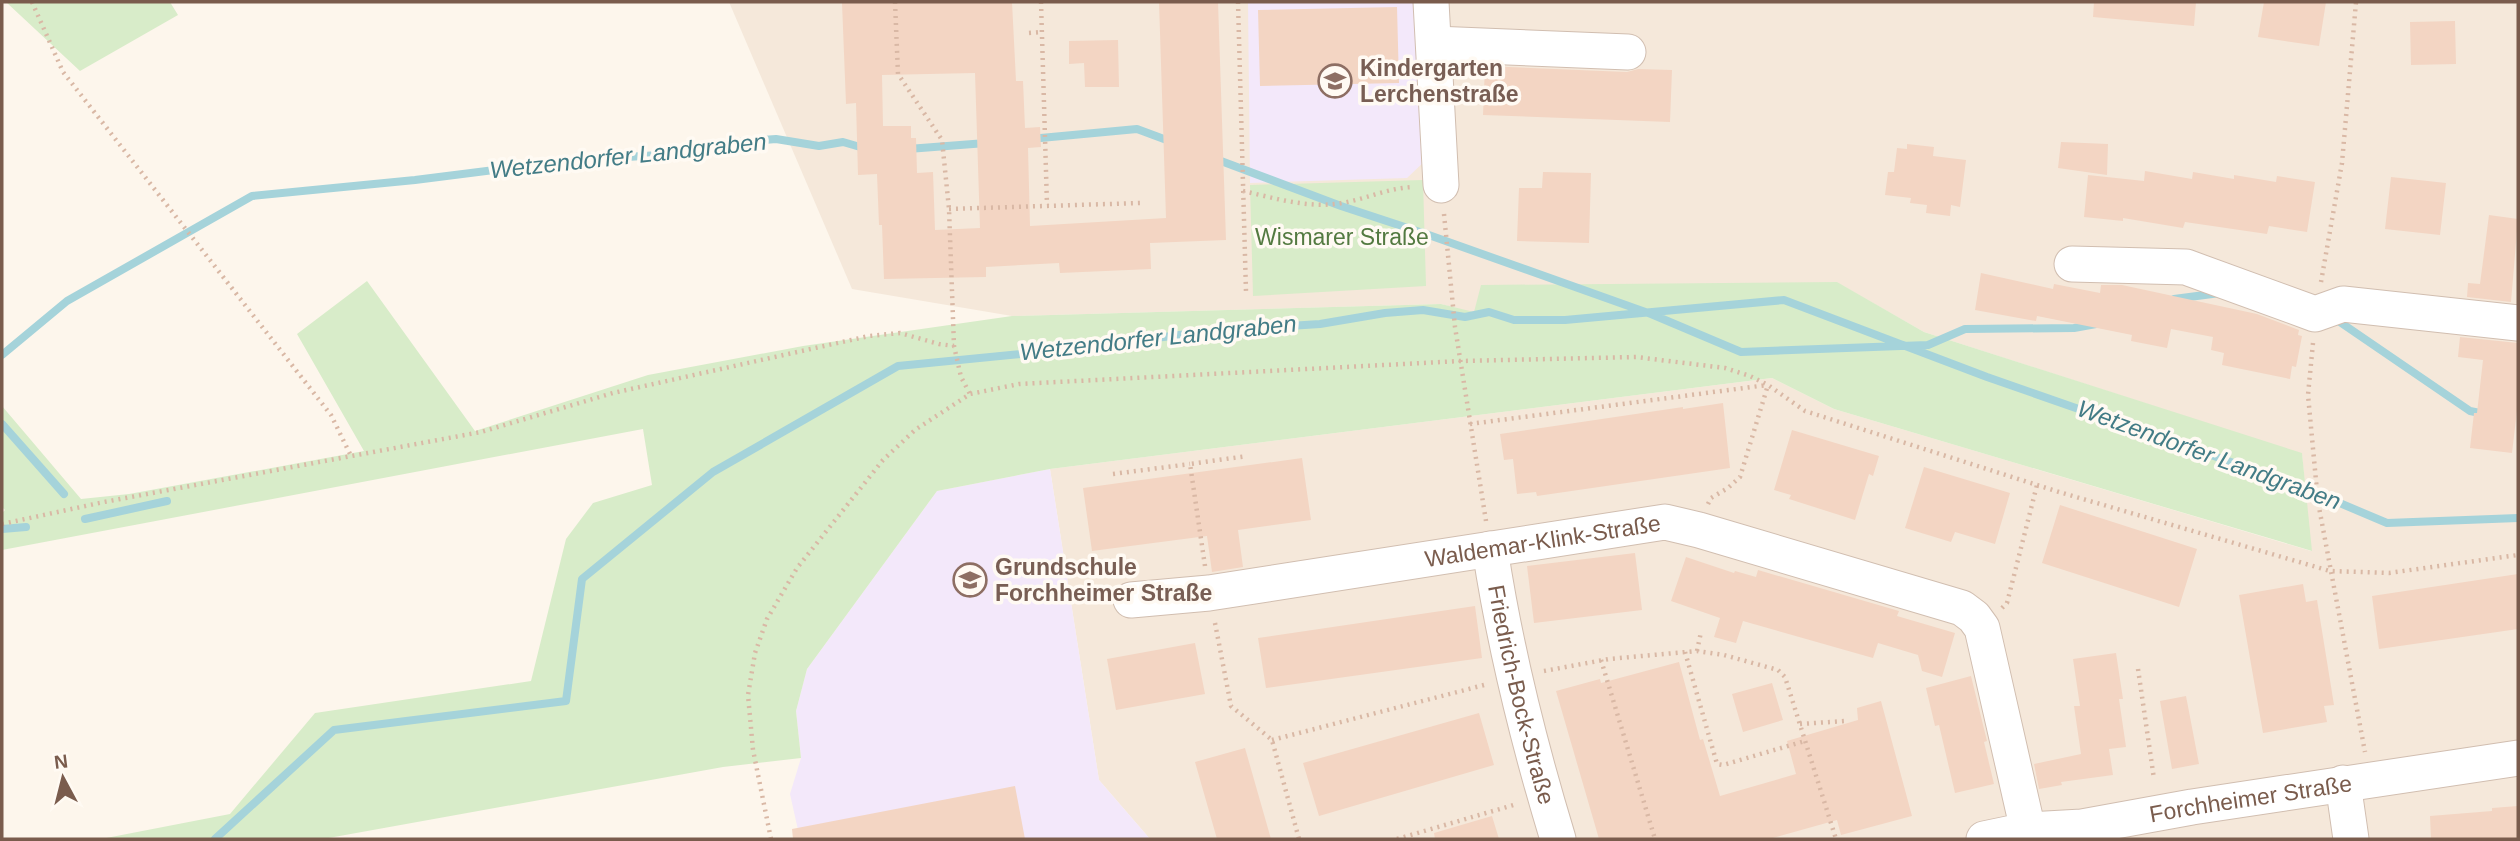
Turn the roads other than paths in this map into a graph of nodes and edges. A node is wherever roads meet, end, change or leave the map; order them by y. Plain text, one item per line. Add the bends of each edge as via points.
1 (1431, 2) edge
2 (1434, 44) junction
3 (1628, 52) dead end
4 (1441, 185) road end
5 (2072, 264) dead end
6 (2518, 323) edge
7 (1490, 550) junction
8 (1131, 600) dead end
9 (2518, 758) edge
10 (2356, 781) junction
11 (2029, 834) edge
12 (1558, 839) edge
13 (1984, 839) edge
14 (2351, 839) edge

1 - 2 street
2 - 3 street
2 - 4 street
5 - 6 street via 2186,267 2315,314 2343,304
7 - 8 street, Waldemar-Klink-Straße via 1209,593
7 - 11 street, Waldemar-Klink-Straße via 1665,522 1962,608 1982,628
7 - 12 street, Friedrich-Bock-Straße via 1513,677
9 - 10 street, Forchheimer Straße
10 - 11 street, Forchheimer Straße
10 - 14 street
11 - 13 street, Forchheimer Straße

